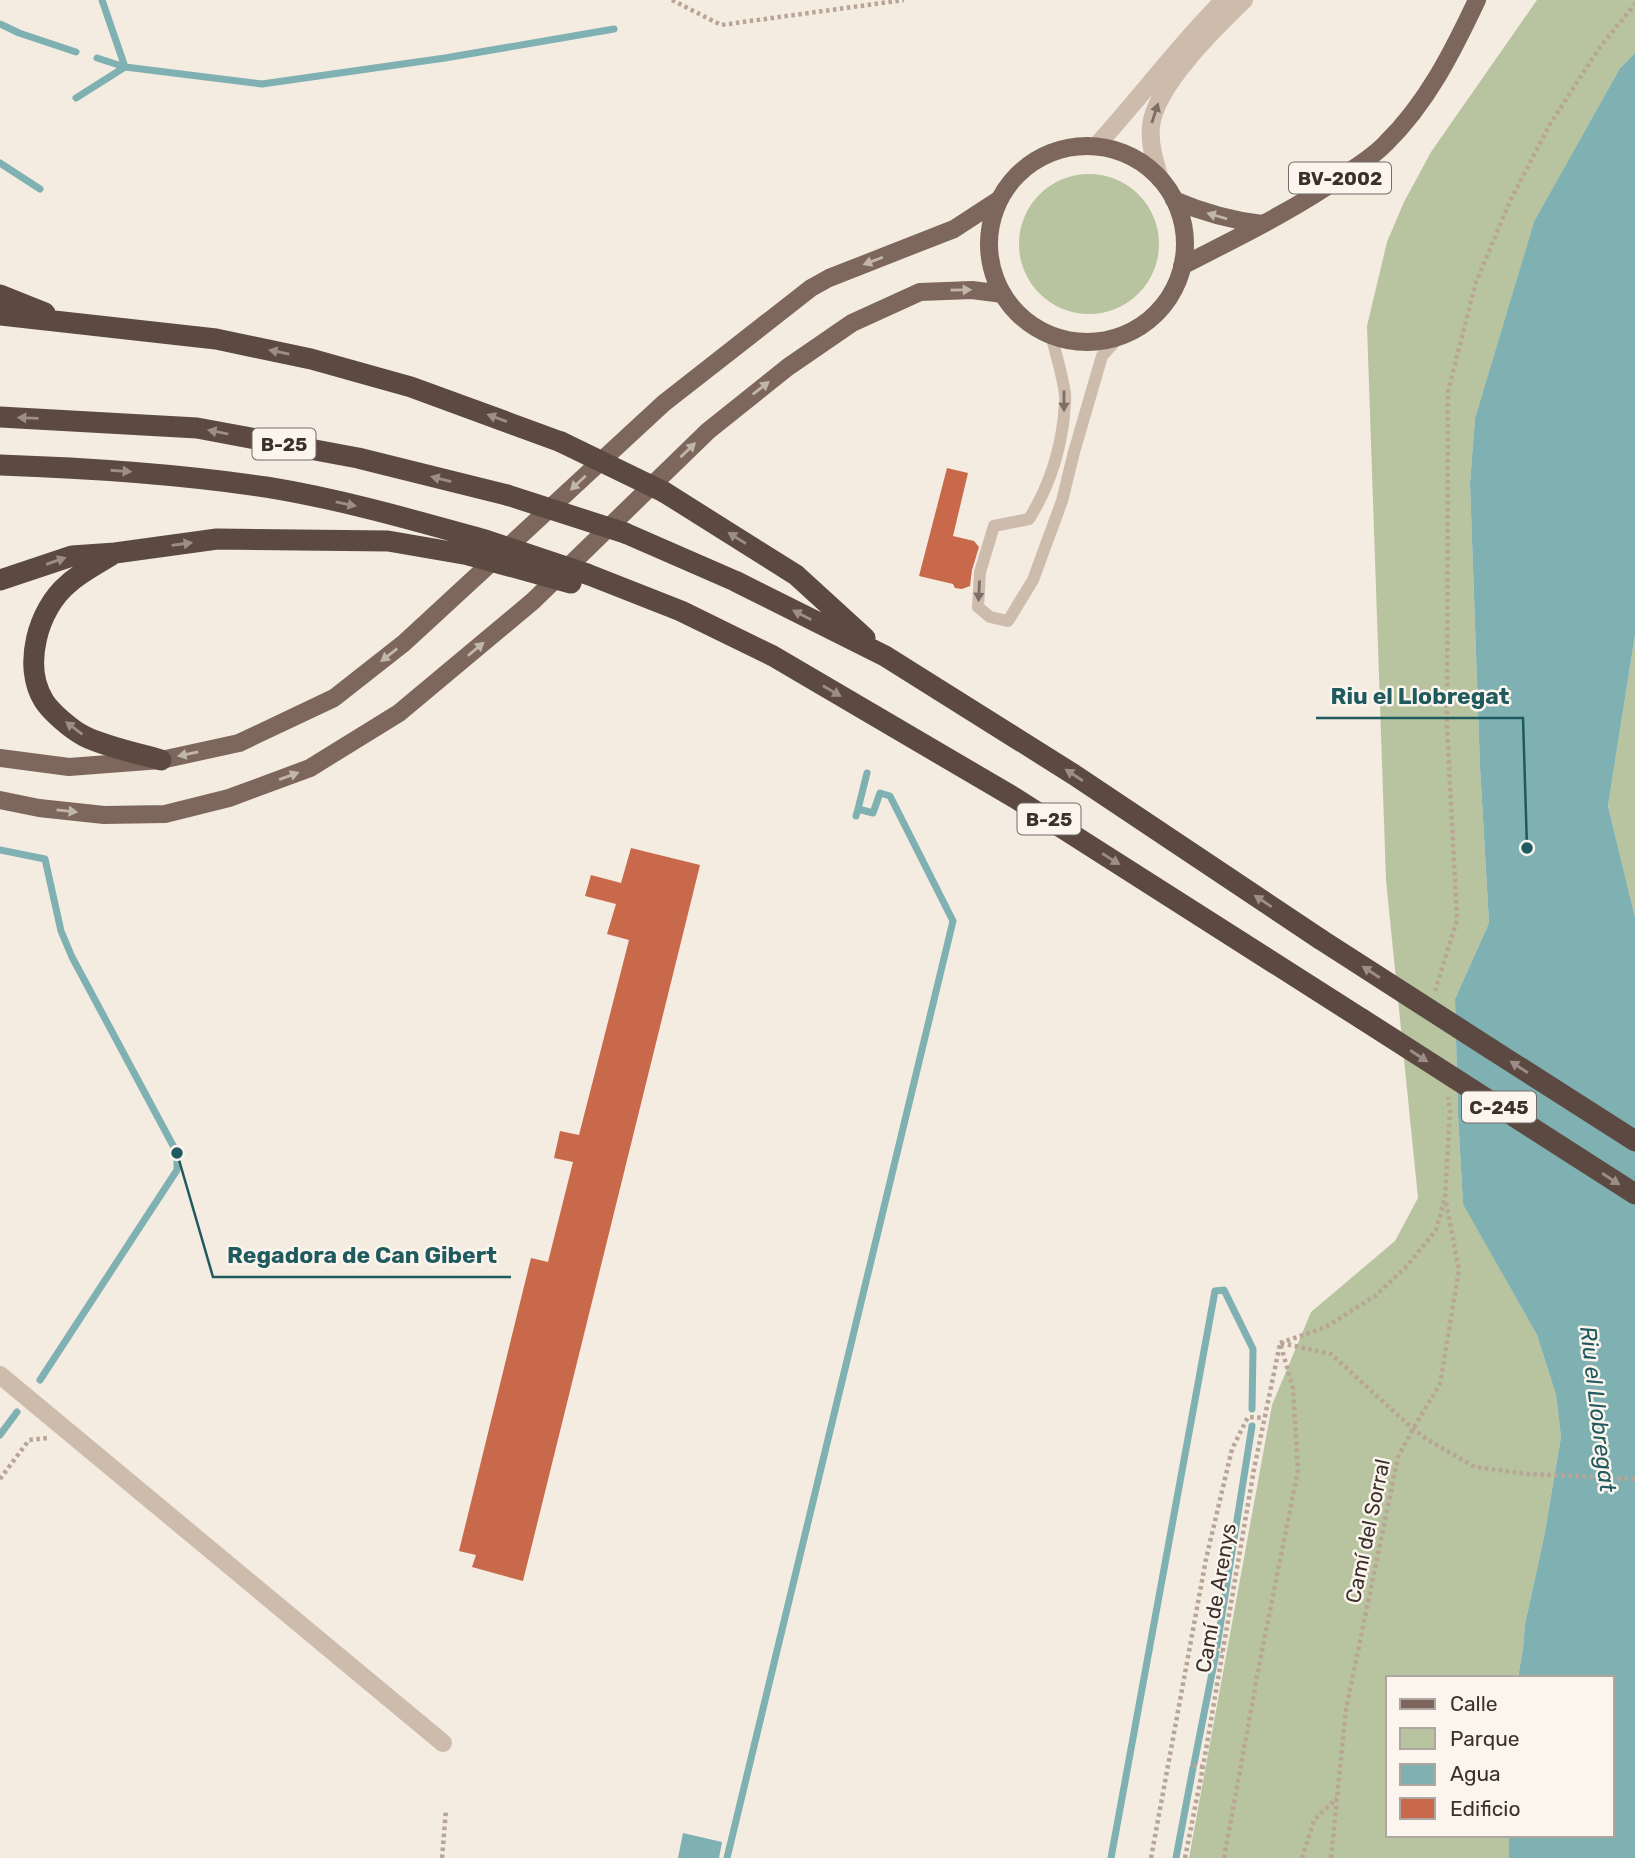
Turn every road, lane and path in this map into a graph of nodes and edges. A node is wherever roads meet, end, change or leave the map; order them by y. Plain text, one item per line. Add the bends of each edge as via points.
1 (671, 0) edge
2 (904, 0) edge
3 (1224, 0) edge
4 (1244, 0) edge
5 (1477, 0) edge
6 (1635, 4) edge
7 (1096, 146) junction
8 (1160, 179) junction
9 (1000, 200) junction
10 (1174, 200) junction
11 (1262, 224) junction
12 (1182, 267) junction
13 (1003, 294) junction
14 (0, 295) edge
15 (0, 315) edge
16 (69, 323) junction
17 (1051, 335) junction
18 (1120, 336) junction
19 (0, 417) edge
20 (0, 464) edge
21 (477, 547) junction
22 (115, 553) junction
23 (0, 580) edge
24 (885, 656) junction
25 (0, 758) edge
26 (161, 760) junction
27 (0, 800) edge
28 (1320, 939) joint
29 (1320, 992) joint
30 (1433, 996) dead end
31 (1446, 1085) dead end
32 (1635, 1141) edge
33 (1635, 1194) edge
34 (1445, 1198) junction
35 (1280, 1343) junction
36 (0, 1375) edge
37 (1264, 1418) junction
38 (1413, 1429) junction
39 (76, 1438) junction
40 (0, 1479) edge
41 (1635, 1479) edge
42 (1213, 1649) dead end
43 (1223, 1651) junction
44 (443, 1743) dead end
45 (1193, 1765) dead end
46 (1203, 1767) junction
47 (1337, 1797) junction
48 (446, 1810) dead end
49 (442, 1858) edge
50 (1151, 1858) edge
51 (1185, 1858) edge
52 (1224, 1858) edge
53 (1302, 1858) edge
54 (1331, 1858) edge

1 - 2 path via 721,25
3 - 7 street
8 -> 4 street via 1152,150 1151,125 1157,104 1205,39
5 - 11 main road, BV-2002 via 1430,88 1386,144 1321,191
6 - 30 path via 1600,47 1550,124 1510,201 1476,282 1448,391 1447,726 1457,920
7 - 8 main road via 1127,155
7 - 9 main road via 1067,148 1040,158 1017,176
8 - 10 main road
9 - 13 main road via 989,242 991,263
9 -> 26 main road via 954,229 811,288 664,403 404,643 334,698 239,743
11 -> 10 main road via 1223,219
10 - 12 main road via 1184,232
11 - 12 main road, BV-2002
12 - 18 main road via 1160,309
13 - 17 main road via 1023,318
27 -> 13 main road via 104,815 165,814 229,798 310,768 399,713 533,601 708,431 841,330 920,292
14 - 16 highway
15 - 16 highway
24 -> 16 highway, bridge via 796,575 664,492 561,442 411,387 312,359 216,339
17 - 18 main road via 1081,342
17 -> 18 lane via 1065,397 1054,467 1029,519 994,526 980,572 978,607 990,617 1007,621 1033,580 1062,501 1102,356
24 -> 19 highway, B-25, bridge via 735,581 625,533 507,495 358,458 197,428
20 -> 21 highway, B-25 via 267,487 376,510
22 -> 21 highway via 217,539
21 -> 29 highway, B-25, bridge via 681,611 773,656 1015,797
23 -> 22 highway via 72,556
26 -> 22 highway via 83,735 45,703 38,688 35,648 38,628 50,605 68,584
28 -> 24 highway, B-25 via 1073,774
25 - 26 main road via 69,767
32 -> 28 highway, C-245, bridge
29 -> 33 highway, C-245, bridge
31 - 34 path via 1450,1110
34 - 35 path via 1436,1230 1375,1296 1326,1327
34 - 38 path, Camí del Sorral via 1459,1270 1440,1384
35 - 37 path, Camí de Arenys
35 - 38 path via 1331,1354
35 - 52 path via 1293,1388 1298,1470
36 - 39 street
37 - 43 path, Camí de Arenys
37 - 50 path via 1248,1417 1232,1449 1206,1559
38 - 41 path via 1475,1467
38 - 47 path, Camí del Sorral via 1398,1457 1354,1669
39 - 40 path via 29,1440
39 - 44 street
42 - 43 path
43 - 46 path, Camí de Arenys
45 - 46 path
46 - 51 path, Camí de Arenys
47 - 53 path via 1314,1820
47 - 54 path, Camí del Sorral
48 - 49 path

